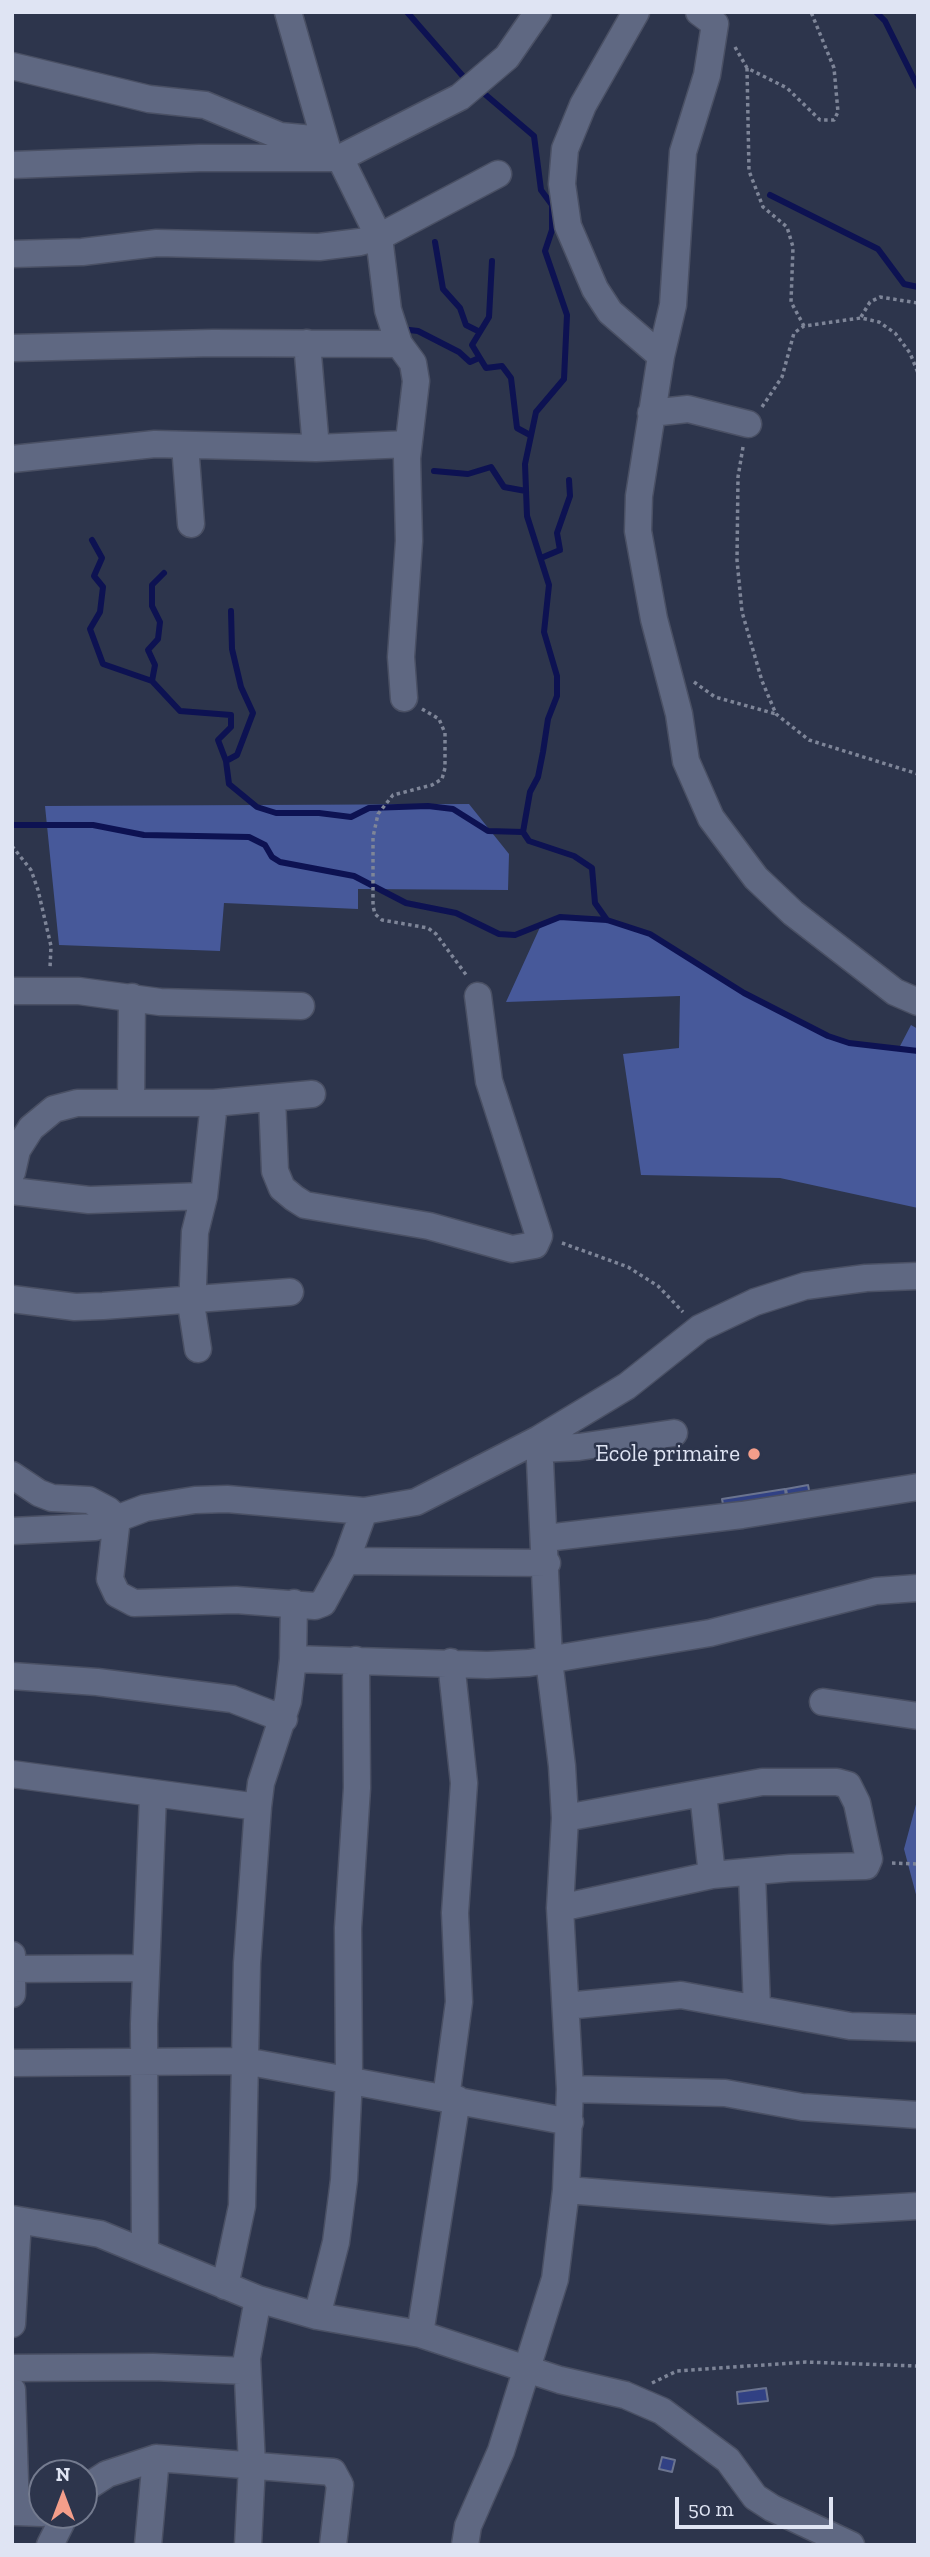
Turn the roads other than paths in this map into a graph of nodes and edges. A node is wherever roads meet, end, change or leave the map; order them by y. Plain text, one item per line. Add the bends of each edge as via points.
1 (288, 12) edge
2 (538, 12) edge
3 (636, 12) edge
4 (707, 18) edge
5 (12, 66) edge
6 (331, 153) junction
7 (12, 165) edge
8 (498, 174) dead end
9 (379, 237) junction
10 (12, 254) edge
11 (307, 343) junction
12 (399, 344) junction
13 (12, 348) edge
14 (662, 356) junction
15 (651, 412) junction
16 (748, 424) road end
17 (408, 444) junction
18 (185, 445) junction
19 (316, 448) junction
20 (12, 459) edge
21 (191, 524) dead end
22 (404, 698) road end
23 (12, 991) edge
24 (478, 996) road end
25 (132, 997) junction
26 (918, 1002) edge
27 (301, 1006) dead end
28 (312, 1094) dead end
29 (272, 1098) junction
30 (131, 1103) junction
31 (214, 1103) junction
32 (12, 1172) edge
33 (12, 1191) edge
34 (204, 1196) junction
35 (918, 1276) edge
36 (290, 1292) dead end
37 (12, 1298) edge
38 (193, 1298) junction
39 (198, 1349) dead end
40 (674, 1433) dead end
41 (540, 1444) junction
42 (12, 1475) edge
43 (918, 1487) edge
44 (364, 1511) junction
45 (117, 1518) junction
46 (12, 1531) edge
47 (546, 1550) junction
48 (346, 1560) junction
49 (918, 1588) edge
50 (294, 1603) junction
51 (293, 1659) junction
52 (356, 1660) junction
53 (549, 1660) junction
54 (451, 1662) junction
55 (12, 1676) edge
56 (823, 1702) dead end
57 (918, 1716) edge
58 (284, 1719) junction
59 (12, 1774) edge
60 (703, 1793) junction
61 (153, 1794) junction
62 (258, 1807) junction
63 (565, 1818) junction
64 (752, 1873) junction
65 (712, 1875) junction
66 (560, 1908) junction
67 (146, 1968) junction
68 (13, 1972) edge
69 (566, 2007) junction
70 (757, 2008) junction
71 (918, 2028) edge
72 (143, 2060) junction
73 (245, 2061) junction
74 (12, 2063) edge
75 (349, 2078) junction
76 (570, 2089) junction
77 (452, 2098) junction
78 (918, 2115) edge
79 (570, 2122) junction
80 (566, 2190) junction
81 (918, 2206) edge
82 (15, 2220) edge
83 (145, 2252) junction
84 (225, 2286) junction
85 (258, 2299) junction
86 (317, 2316) junction
87 (12, 2324) edge
88 (420, 2334) junction
89 (12, 2368) edge
90 (529, 2368) junction
91 (247, 2371) junction
92 (12, 2390) edge
93 (156, 2458) junction
94 (252, 2465) junction
95 (98, 2480) edge
96 (23, 2512) edge
97 (58, 2529) edge
98 (50, 2545) edge
99 (148, 2545) edge
100 (248, 2545) edge
101 (332, 2545) edge
102 (465, 2545) edge
103 (850, 2545) edge

1 - 6 street
2 - 6 street via 507,57 460,97
3 - 14 street via 583,105 565,149 562,184 568,226 595,289 610,312
4 - 14 street via 707,75 683,152 673,305
5 - 6 street via 149,99 205,105
6 - 7 street
6 - 9 street
8 - 9 street
9 - 10 street via 319,247 157,243
9 - 12 street via 387,310
11 - 12 street
11 - 13 street
11 - 19 street
12 - 17 street via 413,363 416,381
14 - 15 street
15 - 16 street via 688,409
15 - 26 street via 638,531 686,761 697,788 711,818 756,878 793,913 895,992
17 - 19 street
17 - 22 street via 409,541 401,657
18 - 19 street
18 - 20 street
18 - 21 street
23 - 25 street via 47,989
24 - 29 street via 489,1081 538,1242 512,1249 429,1226 305,1205 282,1188 275,1171
25 - 27 street via 160,1002
25 - 30 street
28 - 29 street
29 - 31 street
30 - 31 street
30 - 32 street via 77,1103 54,1109 32,1128 17,1150
31 - 34 street
33 - 34 street via 89,1200
34 - 38 street via 195,1233
35 - 41 street via 805,1286 755,1302 700,1328
36 - 38 street
37 - 38 street via 75,1307
38 - 39 street
40 - 41 street via 579,1447
41 - 44 street via 416,1502
41 - 47 street
42 - 45 street via 39,1493 89,1500
43 - 47 street
44 - 45 street via 228,1499 145,1508
44 - 48 street
45 - 46 street via 95,1527
45 - 50 street via 110,1579 117,1594 134,1603
47 - 48 street
47 - 53 street
48 - 50 street via 323,1603
49 - 53 street via 876,1591 710,1633
50 - 51 street
51 - 52 street
51 - 58 street
52 - 54 street
52 - 75 street via 357,1788 348,1928
53 - 54 street via 487,1665
53 - 63 street
54 - 77 street via 464,1783 454,1913 459,2002
55 - 58 street via 232,1699
56 - 57 street
58 - 62 street via 261,1783
59 - 61 street
60 - 63 street
60 - 64 street via 762,1782 848,1785 865,1829 866,1866
60 - 65 street
61 - 62 street
61 - 67 street
62 - 73 street via 249,1904
63 - 66 street
64 - 65 street
64 - 70 street
65 - 66 street
66 - 69 street
67 - 68 street
67 - 72 street
69 - 70 street via 681,1995
69 - 76 street
70 - 71 street via 850,2026
72 - 73 street
72 - 74 street
72 - 83 street
73 - 75 street
73 - 84 street via 242,2206
75 - 77 street
75 - 86 street via 339,2224
76 - 78 street via 725,2093 802,2107
76 - 79 street
77 - 79 street
77 - 88 street
79 - 80 street
80 - 81 street via 832,2211
80 - 90 street via 555,2279
82 - 83 street via 100,2234
82 - 87 street
83 - 84 street
84 - 85 street
85 - 86 street
85 - 91 street
86 - 88 street
88 - 90 street
89 - 91 street
90 - 102 street via 501,2451 468,2526
90 - 103 street via 625,2395 662,2411 728,2460 755,2497
91 - 94 street
92 - 96 street
93 - 94 street
93 - 95 street
93 - 99 street
94 - 100 street
94 - 101 street via 336,2474 340,2486
97 - 98 street

